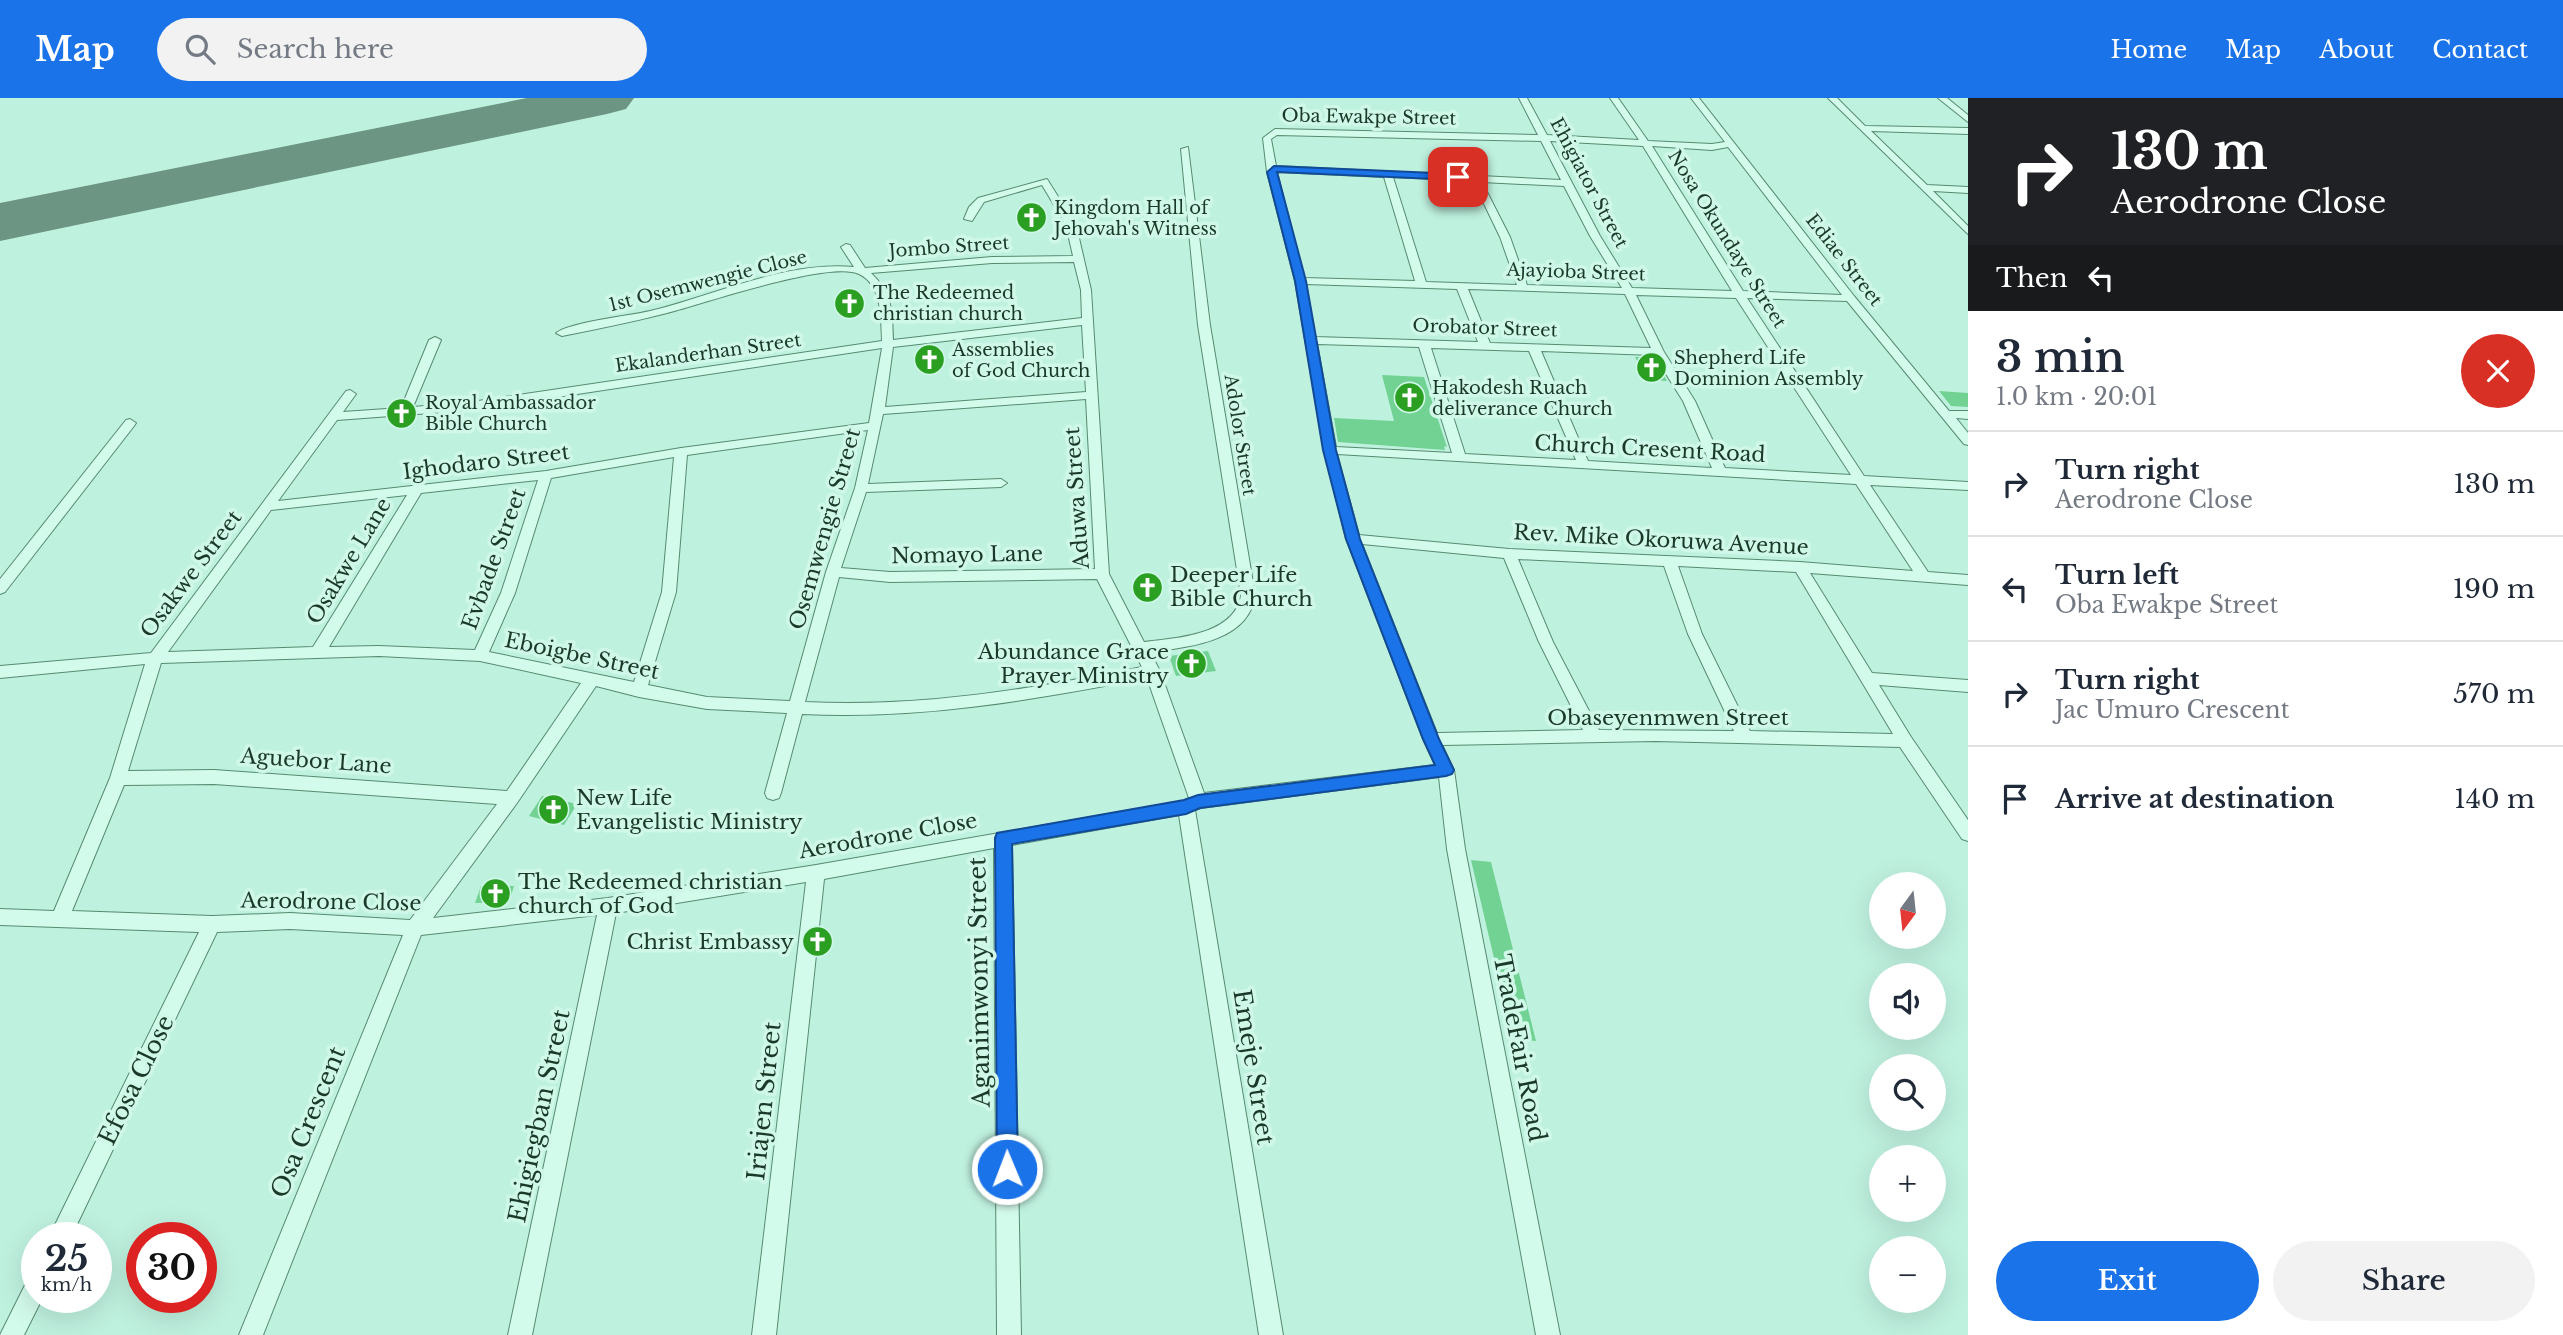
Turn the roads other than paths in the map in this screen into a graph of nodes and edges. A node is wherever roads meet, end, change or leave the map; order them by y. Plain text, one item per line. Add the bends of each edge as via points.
1 (1523, 98) edge
2 (1614, 98) edge
3 (1695, 98) edge
4 (1832, 98) edge
5 (1942, 98) edge
6 (1968, 119) edge
7 (1862, 128) junction
8 (1968, 131) edge
9 (1545, 138) junction
10 (1646, 144) junction
11 (1729, 144) junction
12 (1185, 149) dead end
13 (1274, 169) junction
14 (1388, 176) junction
15 (1476, 178) junction
16 (1568, 183) junction
17 (1925, 188) junction
18 (1968, 190) edge
19 (969, 219) dead end
20 (1968, 231) edge
21 (846, 247) dead end
22 (1080, 259) junction
23 (862, 271) junction
24 (1300, 281) junction
25 (1422, 283) junction
26 (1461, 285) junction
27 (1523, 288) junction
28 (1629, 291) junction
29 (1741, 297) junction
30 (1850, 298) junction
31 (1086, 321) junction
32 (562, 333) dead end
33 (435, 340) dead end
34 (1310, 340) junction
35 (888, 344) junction
36 (1424, 344) junction
37 (1485, 345) junction
38 (1533, 346) junction
39 (1658, 352) junction
40 (350, 394) dead end
41 (1091, 395) junction
42 (406, 410) junction
43 (878, 411) junction
44 (1946, 414) junction
45 (1968, 415) edge
46 (336, 416) junction
47 (130, 423) dead end
48 (873, 426) junction
49 (1968, 440) edge
50 (1330, 450) junction
51 (681, 452) junction
52 (1460, 460) junction
53 (1584, 465) junction
54 (1720, 471) junction
55 (546, 475) junction
56 (1863, 481) junction
57 (1001, 483) dead end
58 (1968, 486) edge
59 (861, 488) junction
60 (416, 491) junction
61 (270, 506) junction
62 (1353, 539) junction
63 (1509, 554) junction
64 (1670, 562) junction
65 (1800, 567) junction
66 (833, 572) junction
67 (1102, 574) junction
68 (1923, 576) junction
69 (1968, 580) edge
70 (0, 589) edge
71 (1139, 648) junction
72 (318, 652) junction
73 (480, 656) junction
74 (155, 658) junction
75 (1152, 671) junction
76 (0, 672) edge
77 (1865, 678) junction
78 (592, 679) junction
79 (1968, 685) edge
80 (639, 691) junction
81 (795, 708) junction
82 (1595, 737) junction
83 (1431, 739) junction
84 (1746, 739) junction
85 (1905, 741) junction
86 (1446, 770) junction
87 (118, 778) junction
88 (773, 793) dead end
89 (511, 798) junction
90 (1947, 803) junction
91 (1192, 804) junction
92 (1968, 804) edge
93 (1968, 834) edge
94 (1003, 838) junction
95 (816, 873) junction
96 (608, 906) junction
97 (0, 917) edge
98 (60, 918) junction
99 (212, 923) junction
100 (415, 928) junction
101 (67, 1222) edge
102 (23, 1313) edge
103 (12, 1335) edge
104 (251, 1335) edge
105 (520, 1335) edge
106 (764, 1335) edge
107 (1009, 1335) edge
108 (1271, 1335) edge
109 (1548, 1335) edge

1 - 9 street, Ehigiator Street
2 - 10 street, Nosa Okundaye Street
3 - 11 street, Ediae Street
4 - 7 street
5 - 6 street
7 - 8 street
7 - 17 street
9 - 10 street
9 - 13 street, Oba Ewakpe Street via 1275,132 1267,138
9 - 16 street, Ehigiator Street
10 - 11 street
10 - 29 street, Nosa Okundaye Street
11 - 30 street, Ediae Street
12 - 71 street, Adolor Street via 1205,325 1248,595 1246,610 1228,627 1183,643
13 - 14 street
13 - 24 street, Oba Ewakpe Street
14 - 15 street
14 - 25 street
15 - 16 street
15 - 27 street
16 - 28 street, Ehigiator Street
17 - 18 street
17 - 20 street
19 - 22 street, Aduwa Street via 981,200 1044,181 1071,225
21 - 23 street, Osemwengie Street
22 - 23 street, Jombo Street via 992,260
22 - 31 street, Aduwa Street
23 - 32 street, 1st Osemwengie Close via 844,268 761,283 667,311
23 - 35 street, Osemwengie Street via 879,287 886,307
24 - 25 street, Ajayioba Street
24 - 34 street, Oba Ewakpe Street
25 - 26 street, Ajayioba Street
26 - 27 street, Ajayioba Street
26 - 37 street
27 - 28 street, Ajayioba Street
28 - 29 street, Ajayioba Street
28 - 39 street, Ehigiator Street
29 - 30 street, Ajayioba Street
29 - 56 street, Nosa Okundaye Street
30 - 44 street, Ediae Street
31 - 35 street, Ekalanderhan Street
31 - 41 street, Aduwa Street
33 - 42 street
34 - 36 street, Orobator Street
34 - 50 street, Oba Ewakpe Street
35 - 42 street, Ekalanderhan Street via 471,406
35 - 43 street, Osemwengie Street
36 - 37 street, Orobator Street
36 - 52 street
37 - 38 street, Orobator Street
38 - 39 street, Orobator Street
38 - 53 street
39 - 54 street, Ehigiator Street via 1689,401
40 - 46 street, Osakwe Street
41 - 43 street
41 - 67 street, Aduwa Street
42 - 46 street, Ekalanderhan Street
43 - 48 street, Osemwengie Street
44 - 45 street
44 - 49 street, Ediae Street
46 - 61 street, Osakwe Street
47 - 70 street
48 - 51 street, Ighodaro Street
48 - 59 street, Osemwengie Street
50 - 52 street, Church Cresent Road
50 - 62 street, Oba Ewakpe Street
51 - 55 street, Ighodaro Street
51 - 80 street via 669,592
52 - 53 street, Church Cresent Road
53 - 54 street, Church Cresent Road
54 - 56 street, Church Cresent Road
55 - 60 street, Ighodaro Street
55 - 73 street, Evbade Street via 508,593
56 - 58 street, Church Cresent Road
56 - 68 street, Nosa Okundaye Street
57 - 59 street
59 - 66 street, Osemwengie Street
60 - 61 street, Ighodaro Street
60 - 72 street, Osakwe Lane
61 - 74 street, Osakwe Street
62 - 63 street, Rev. Mike Okoruwa Avenue
62 - 83 street, Oba Ewakpe Street
63 - 64 street, Rev. Mike Okoruwa Avenue
63 - 82 street via 1546,642
64 - 65 street, Rev. Mike Okoruwa Avenue
64 - 84 street via 1695,634
65 - 68 street, Rev. Mike Okoruwa Avenue
65 - 77 street
66 - 67 street, Nomayo Lane via 890,577
66 - 81 street, Osemwengie Street
67 - 71 street, Aduwa Street
68 - 69 street, Rev. Mike Okoruwa Avenue
71 - 75 street, Aduwa Street
72 - 73 street, Eboigbe Street
72 - 74 street, Eboigbe Street
73 - 78 street, Eboigbe Street
74 - 76 street, Eboigbe Street
74 - 87 street, Osakwe Street
75 - 81 street, Eboigbe Street via 950,705
75 - 91 street, Aduwa Street
77 - 79 street
77 - 85 street
78 - 80 street, Eboigbe Street
78 - 89 street, Osa Crescent
80 - 81 street, Eboigbe Street via 707,703
81 - 88 street, Osemwengie Street
82 - 83 street, Obaseyenmwen Street
82 - 84 street, Obaseyenmwen Street
83 - 86 street, Oba Ewakpe Street
84 - 85 street, Obaseyenmwen Street
85 - 90 street
86 - 91 street, Aerodrone Close
86 - 109 street, TradeFair Road via 1456,849
87 - 89 street, Aguebor Lane via 214,777
87 - 98 street, Osakwe Street
89 - 100 street, Osa Crescent
90 - 92 street
90 - 93 street
91 - 94 street, Aerodrone Close
91 - 108 street, Emeje Street
94 - 95 street, Aerodrone Close
94 - 107 street, Aganimwonyi Street
95 - 96 street, Aerodrone Close
95 - 106 street, Iriajen Street
96 - 100 street, Aerodrone Close
96 - 105 street, Ehigiegban Street
97 - 98 street, Aerodrone Close
98 - 99 street, Aerodrone Close
99 - 100 street, Aerodrone Close via 290,920
99 - 101 street, Efosa Close
100 - 104 street, Osa Crescent
102 - 103 street

